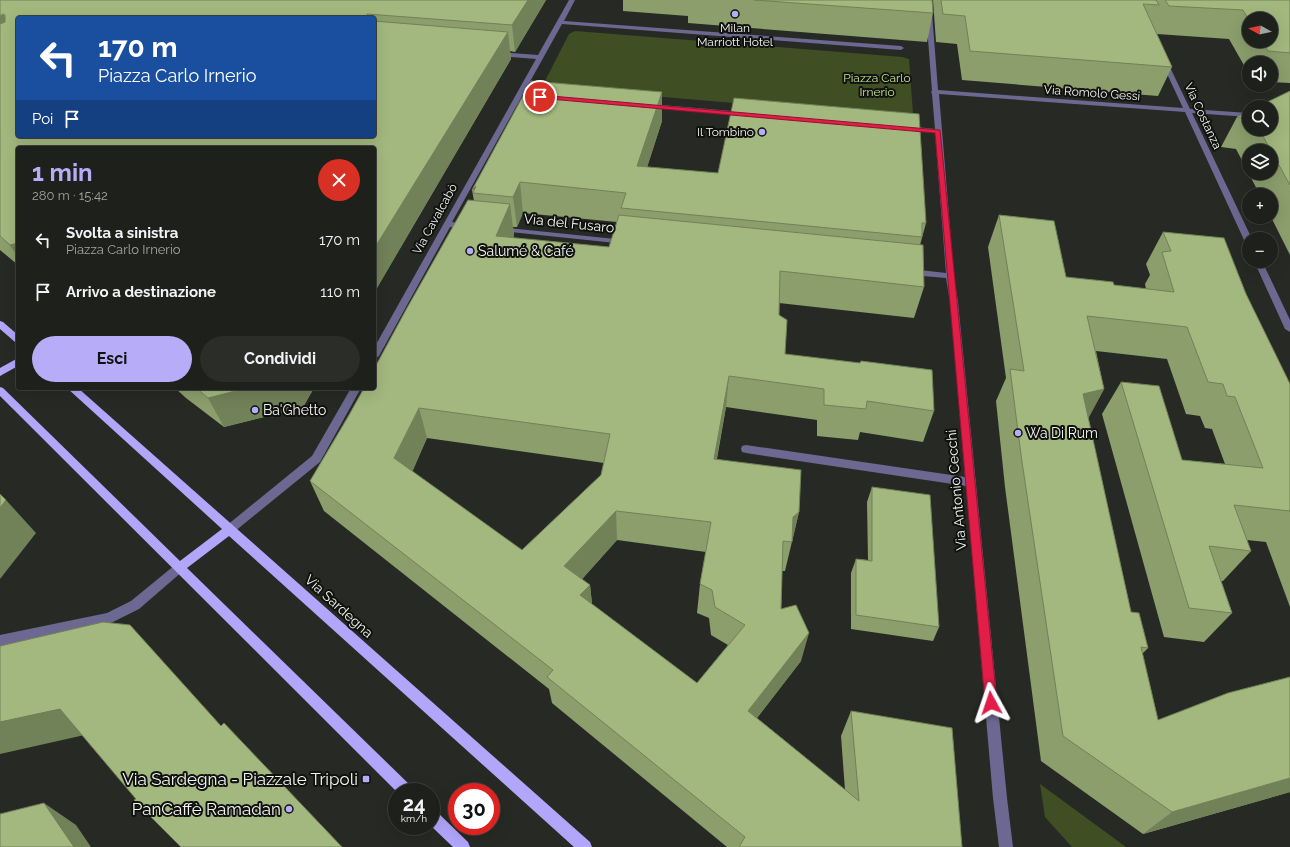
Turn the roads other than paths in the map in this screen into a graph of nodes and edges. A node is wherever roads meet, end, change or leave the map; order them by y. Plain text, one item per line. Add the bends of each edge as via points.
1 (572, 0) edge
2 (928, 0) edge
3 (560, 22) junction
4 (901, 48) dead end
5 (493, 54) edge
6 (1162, 57) edge
7 (540, 58) junction
8 (934, 92) junction
9 (642, 106) edge
10 (1186, 111) junction
11 (751, 115) edge
12 (1242, 115) edge
13 (897, 127) edge
14 (938, 131) junction
15 (448, 224) junction
16 (479, 227) edge
17 (495, 229) edge
18 (1244, 232) edge
19 (636, 243) edge
20 (1261, 268) edge
21 (902, 271) edge
22 (950, 276) junction
23 (0, 324) edge
24 (1290, 329) edge
25 (16, 338) edge
26 (376, 352) edge
27 (16, 362) edge
28 (0, 374) edge
29 (0, 390) edge
30 (74, 390) edge
31 (355, 390) edge
32 (746, 449) dead end
33 (970, 482) junction
34 (230, 530) junction
35 (179, 568) junction
36 (0, 641) edge
37 (397, 783) edge
38 (440, 825) edge
39 (463, 847) edge
40 (585, 847) edge
41 (1006, 847) edge

1 - 3 street
2 - 8 street
3 - 4 street
3 - 7 street
5 - 7 street
6 - 10 street, Via Costanza
7 - 15 street, Via Cavalcabò
8 - 10 street, Via Romolo Gessi
8 - 14 street
9 - 11 street
10 - 12 street, Via Romolo Gessi
10 - 18 street, Via Costanza
13 - 14 street
14 - 22 street, Via Antonio Cecchi
15 - 16 street
15 - 26 street, Via Cavalcabò
17 - 19 street, Via del Fusaro
20 - 24 street
21 - 22 street
22 - 33 street, Via Antonio Cecchi
23 - 25 main road
27 - 28 main road
29 - 35 main road
30 - 34 main road, Via Sardegna
31 - 34 street via 316,459
32 - 33 street
33 - 41 street, Via Antonio Cecchi
34 - 35 main road
34 - 40 main road, Via Sardegna
35 - 36 street via 135,605 109,618
35 - 37 main road
38 - 39 main road

